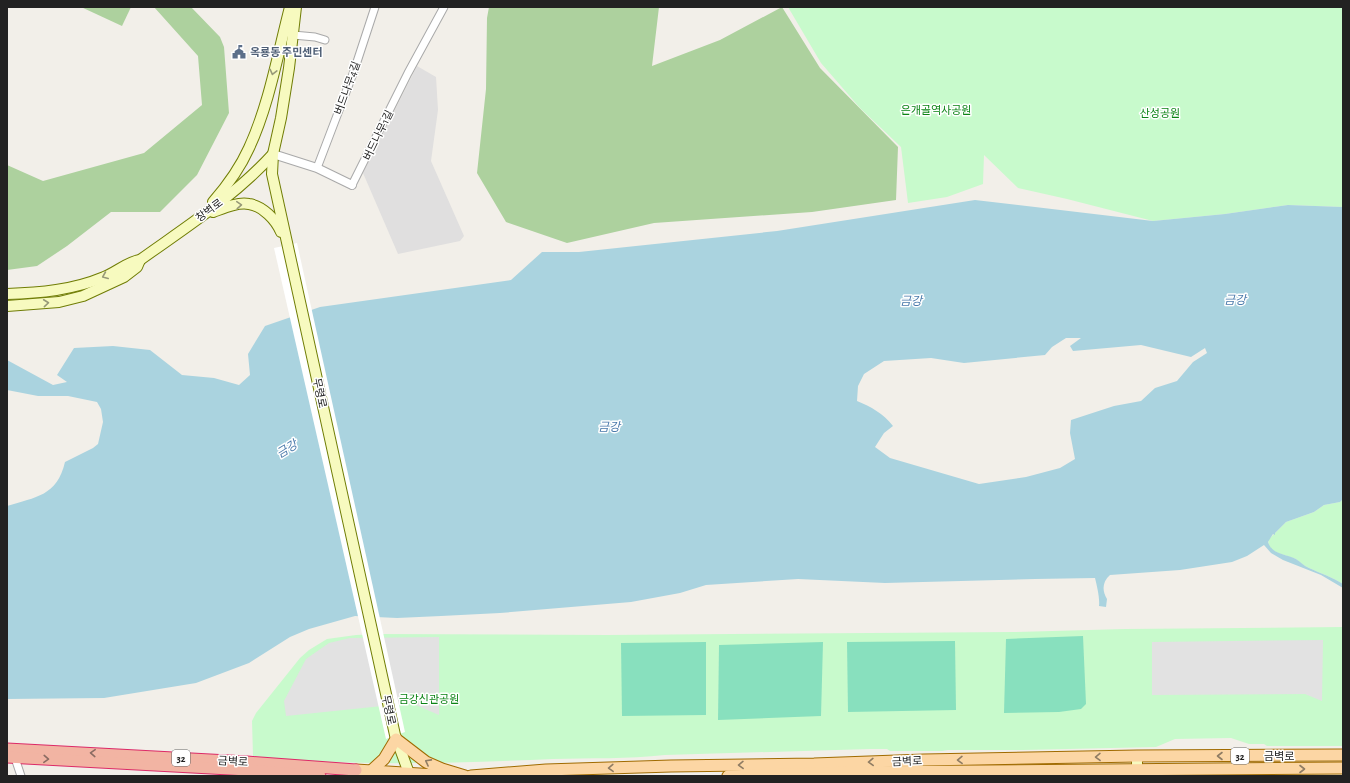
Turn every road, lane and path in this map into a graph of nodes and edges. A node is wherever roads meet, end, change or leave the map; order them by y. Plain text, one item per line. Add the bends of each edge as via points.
1 (290, 7) edge
2 (296, 7) edge
3 (375, 7) edge
4 (441, 8) edge
5 (293, 35) junction
6 (325, 40) dead end
7 (272, 154) junction
8 (317, 168) junction
9 (352, 184) joint
10 (202, 216) junction
11 (287, 245) junction
12 (140, 260) junction
13 (7, 294) edge
14 (7, 306) edge
15 (395, 737) junction
16 (7, 749) edge
17 (1343, 755) edge
18 (1137, 756) junction
19 (10, 758) edge
20 (1343, 768) edge
21 (356, 770) joint
22 (850, 770) edge
23 (371, 771) junction
24 (1285, 772) edge
25 (816, 773) junction
26 (1137, 773) edge
27 (879, 774) edge
28 (409, 775) edge
29 (21, 776) edge
30 (320, 776) edge
31 (458, 776) edge
32 (465, 776) edge
33 (471, 776) edge
34 (728, 776) edge
35 (828, 776) edge

1 -> 10 main road via 270,86 249,148 237,171
2 - 5 main road, 무령로
3 - 8 street, 버드나무4길
4 - 9 street, 버드나무1길
5 - 6 street
5 - 7 main road, 무령로 via 282,110
7 - 8 street, 버드나무1길
7 - 10 main road, 창벽로 via 260,168
7 - 11 main road, 무령로 via 272,174
8 - 9 street, 버드나무1길
10 -> 11 main road via 232,205 250,204 267,212 278,225
10 - 12 main road, 창벽로
11 - 15 main road, 무령로
12 -> 13 main road, 창벽로 via 132,261 103,278 80,285 56,291
14 -> 12 main road, 창벽로 via 58,302 83,296 124,277 137,267
15 - 23 main road via 384,759
15 - 28 main road, 무령로
32 -> 15 main road via 426,762
21 -> 16 highway, 금벽로 / 32
17 -> 18 main road, 금벽로 / 32
18 -> 22 main road, 금벽로 / 32
18 - 26 main road
19 - 29 street
19 -> 30 highway, 금벽로 / 32
24 -> 20 main road, 금벽로 / 32
21 - 23 main road, 금벽로 / 32
22 - 25 main road, 금벽로 / 32
22 - 27 main road, 금벽로 / 32
22 -> 33 main road, 금벽로 / 32 via 561,769
23 - 28 main road, 금벽로 / 32
24 - 26 main road, 금벽로 / 32
25 - 34 main road, 금벽로 / 32
25 - 35 main road
26 - 27 main road, 금벽로 / 32
28 - 31 main road, 금벽로 / 32

